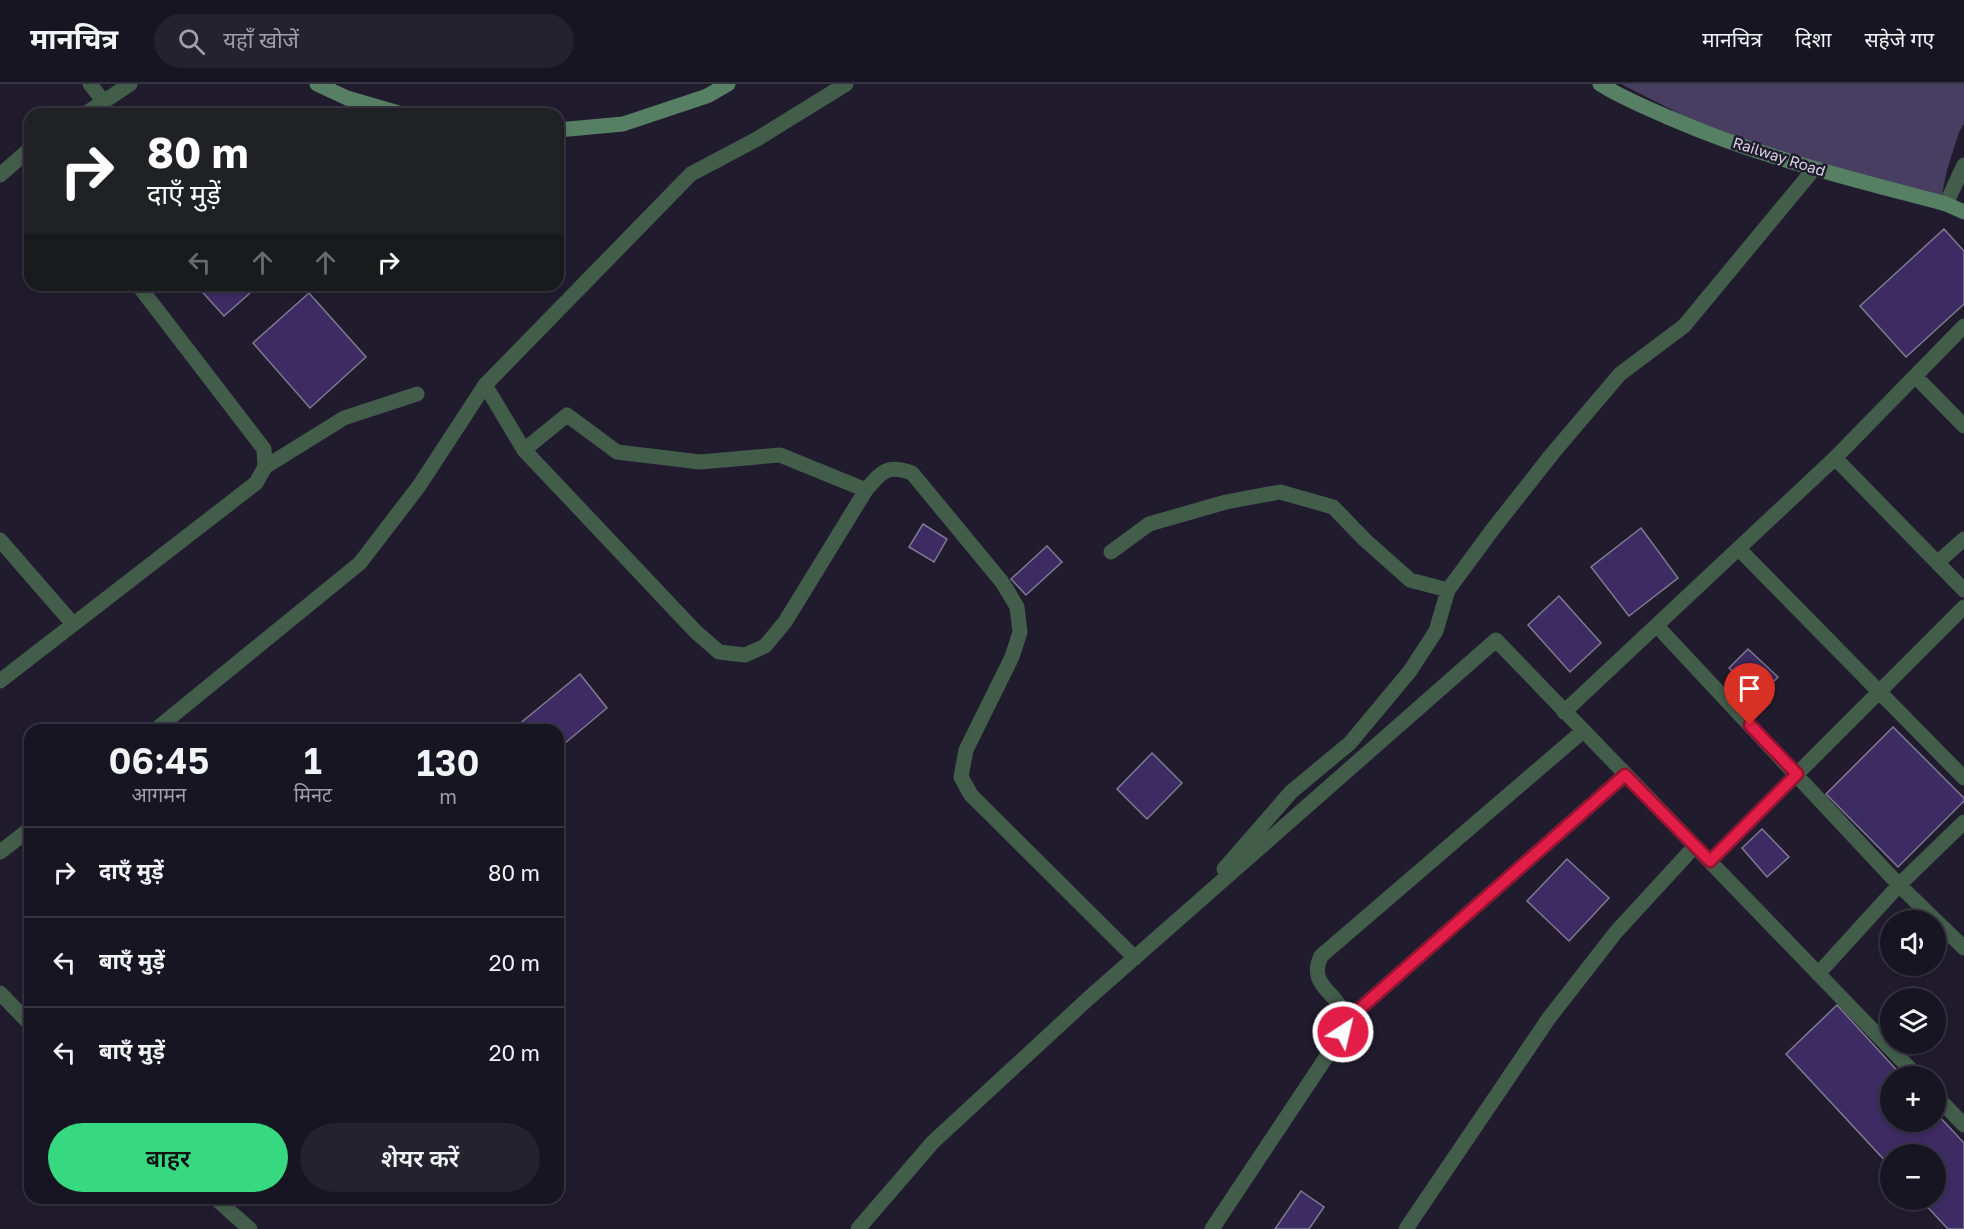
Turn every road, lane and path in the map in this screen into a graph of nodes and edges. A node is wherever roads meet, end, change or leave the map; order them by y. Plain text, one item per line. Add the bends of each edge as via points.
1 (90, 84) edge
2 (130, 84) edge
3 (317, 84) edge
4 (728, 84) edge
5 (846, 84) edge
6 (1600, 84) edge
7 (104, 102) junction
8 (94, 108) edge
9 (381, 108) edge
10 (564, 129) edge
11 (24, 154) edge
12 (1964, 165) edge
13 (1814, 169) junction
14 (0, 175) edge
15 (1946, 204) junction
16 (1964, 212) edge
17 (143, 291) edge
18 (1964, 326) edge
19 (1916, 377) junction
20 (485, 385) junction
21 (417, 394) dead end
22 (1964, 426) edge
23 (524, 450) junction
24 (1835, 459) junction
25 (265, 467) junction
26 (866, 490) junction
27 (1964, 539) edge
28 (0, 540) edge
29 (1739, 549) junction
30 (1111, 552) dead end
31 (1938, 562) junction
32 (1448, 590) junction
33 (1964, 590) edge
34 (1964, 607) edge
35 (73, 624) junction
36 (1657, 626) junction
37 (0, 681) edge
38 (1880, 690) junction
39 (1564, 712) junction
40 (161, 724) edge
41 (1583, 731) junction
42 (1797, 774) junction
43 (1625, 775) junction
44 (1964, 778) edge
45 (1964, 822) edge
46 (24, 834) edge
47 (1695, 846) junction
48 (0, 852) edge
49 (1710, 861) junction
50 (1899, 885) junction
51 (1183, 915) junction
52 (1964, 948) edge
53 (1135, 958) junction
54 (1818, 974) junction
55 (0, 993) edge
56 (24, 1018) edge
57 (1346, 1021) junction
58 (1907, 1066) edge
59 (1946, 1106) edge
60 (1964, 1125) edge
61 (222, 1204) edge
62 (250, 1229) edge
63 (858, 1229) edge
64 (1212, 1229) edge
65 (1406, 1229) edge

1 - 7 street
2 - 7 street
3 - 9 street
4 - 10 street via 707,96 623,124
5 - 20 street via 691,174
6 - 13 street, Railway Road via 1698,130
7 - 8 street
11 - 14 street
12 - 15 street
13 - 15 street, Railway Road
13 - 32 street via 1684,326 1620,374 1552,454
15 - 16 street, Railway Road
17 - 25 street via 264,449
18 - 19 street
19 - 22 street
19 - 24 street
20 - 23 street
20 - 40 street via 419,486 360,563
21 - 25 street via 344,418
23 - 26 street via 567,415 616,452 700,462 780,455
23 - 26 street via 719,652 745,655 765,646 785,622
24 - 29 street
24 - 31 street
25 - 35 street via 256,483
26 - 53 street via 880,473 897,467 912,473 1002,582 1017,607 1020,632 1012,657 966,750 961,777 971,795
27 - 31 street
28 - 35 street
29 - 36 street
29 - 38 street
30 - 32 street via 1149,524 1226,502 1280,492 1333,507 1410,580
31 - 33 street
32 - 51 street via 1436,631 1410,671 1350,743 1291,792
34 - 38 street
35 - 37 street
36 - 39 street
36 - 42 street
38 - 42 street
38 - 44 street
39 - 41 street
39 - 51 street via 1496,640
41 - 43 street
41 - 57 street via 1321,956 1316,968 1318,980 1342,1008
42 - 49 street
42 - 50 street
43 - 47 street
43 - 57 street
45 - 50 street
46 - 48 street
47 - 49 street
47 - 65 street via 1616,932 1549,1018
49 - 54 street
50 - 52 street
50 - 54 street
51 - 53 street
53 - 63 street via 933,1142
54 - 58 street
55 - 56 street
57 - 64 street via 1343,1032
59 - 60 street
61 - 62 street

